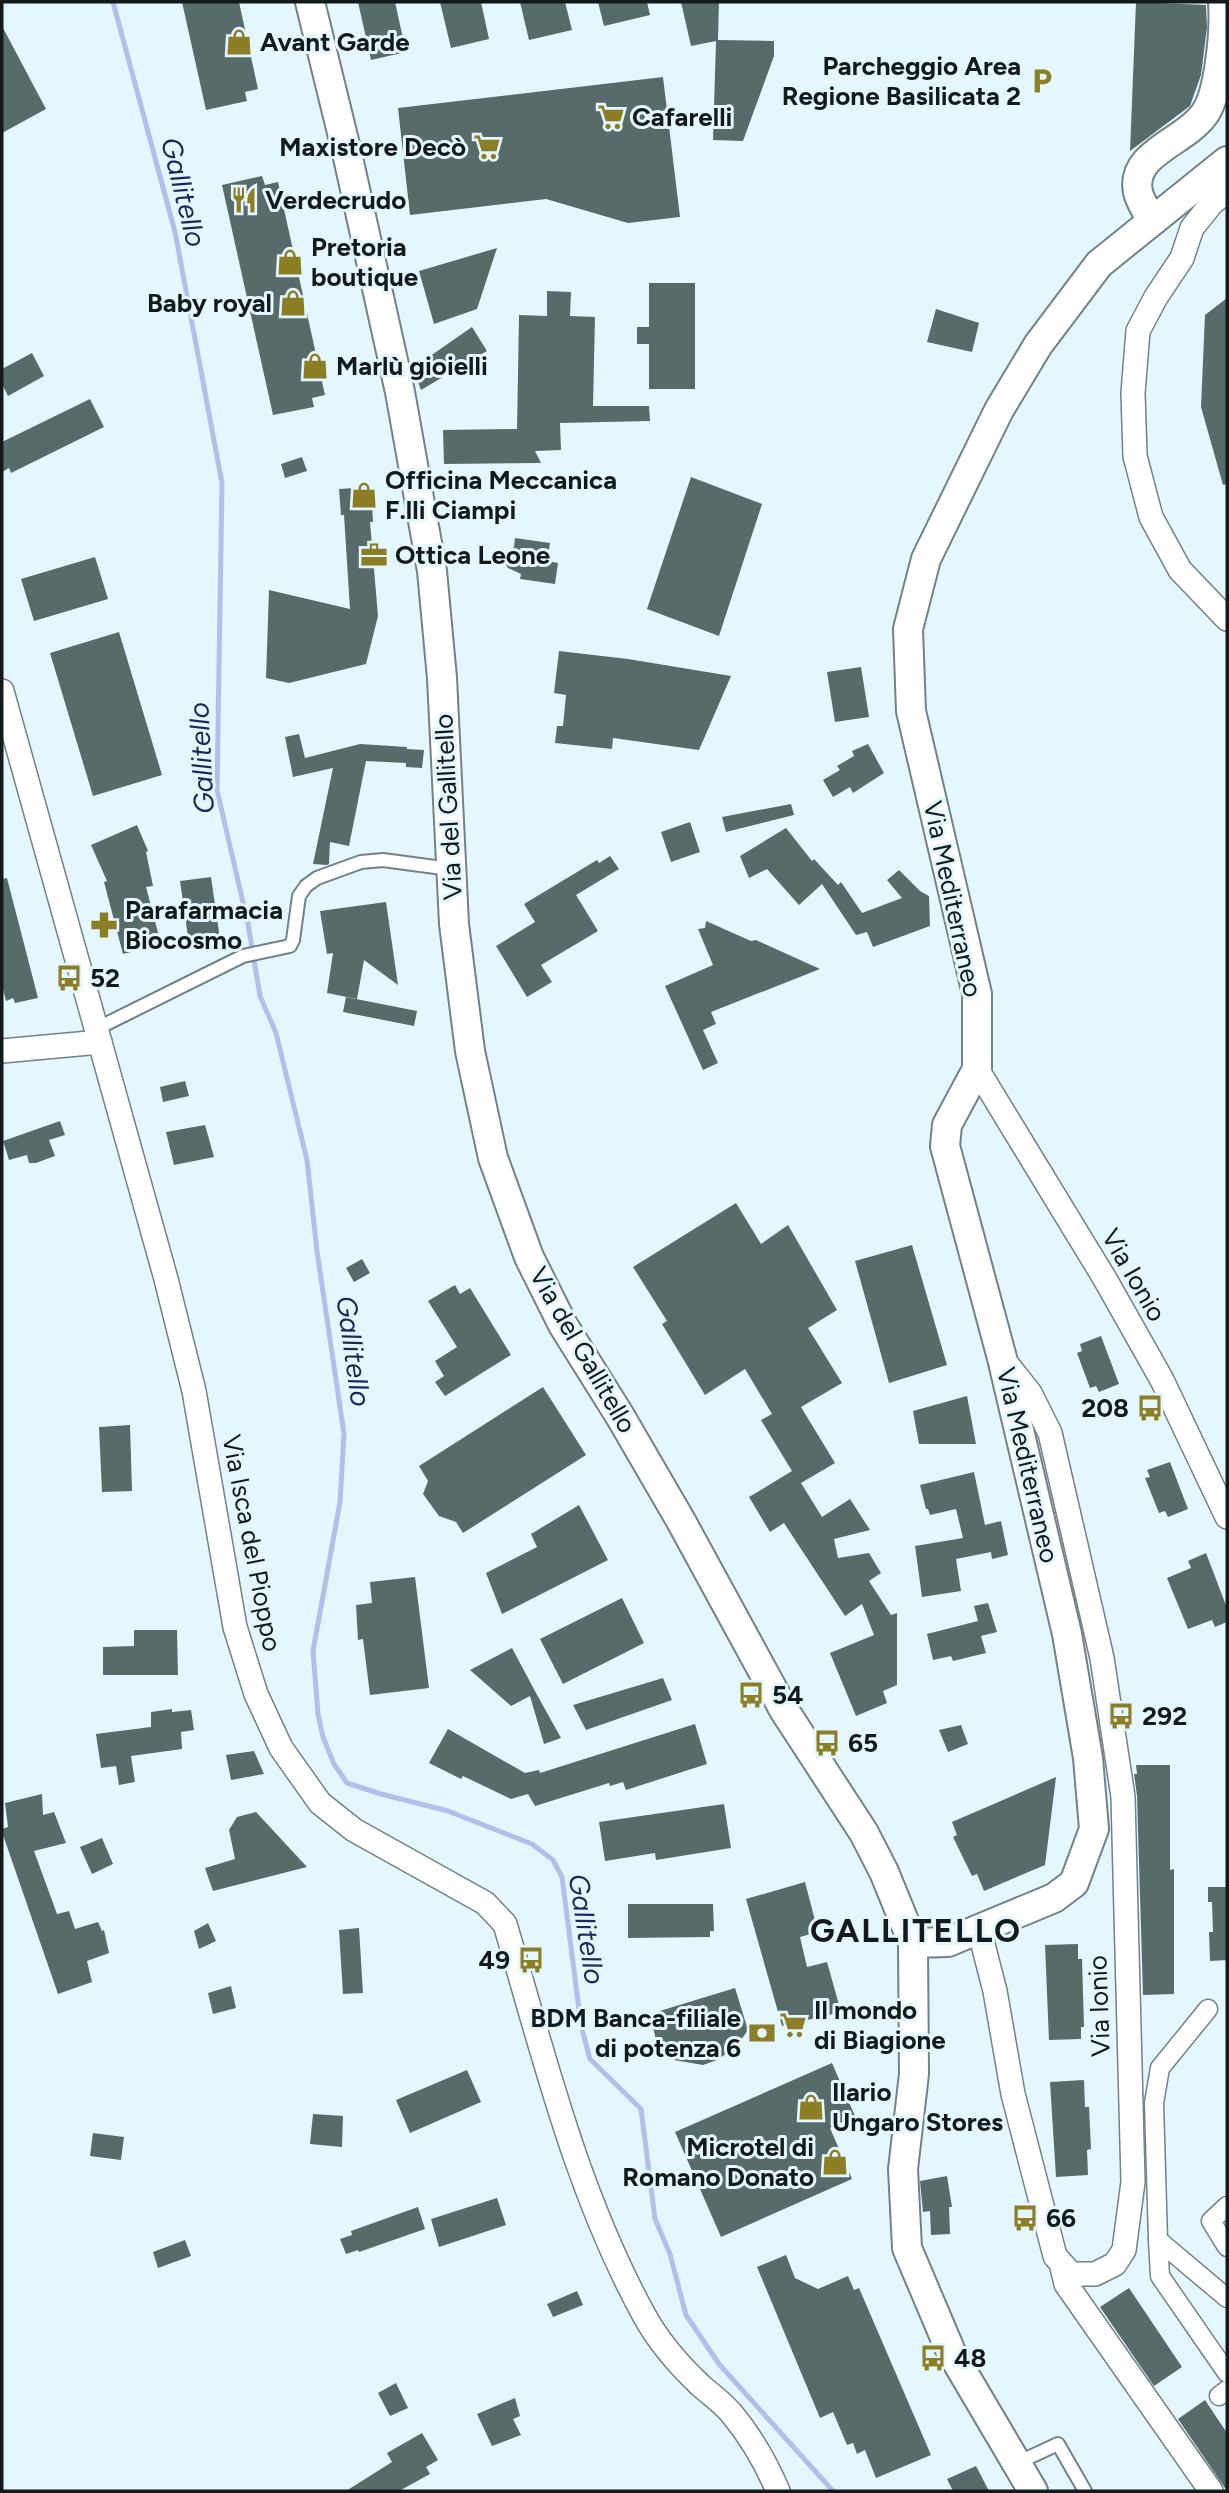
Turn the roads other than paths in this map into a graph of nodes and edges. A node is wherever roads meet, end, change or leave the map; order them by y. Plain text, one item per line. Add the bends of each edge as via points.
1 (310, 2) edge
2 (1224, 13) edge
3 (1227, 160) edge
4 (1227, 191) edge
5 (1152, 221) junction
6 (1227, 619) edge
7 (2, 691) edge
8 (450, 869) junction
9 (98, 1035) junction
10 (2, 1051) edge
11 (977, 1069) junction
12 (1002, 1358) junction
13 (1227, 1517) edge
14 (979, 1929) junction
15 (913, 1943) junction
16 (1208, 2009) dead end
17 (1227, 2206) edge
18 (1158, 2240) junction
19 (1227, 2247) edge
20 (1061, 2263) junction
21 (1227, 2298) edge
22 (1227, 2373) edge
23 (1017, 2463) junction
24 (778, 2491) edge
25 (1033, 2491) edge
26 (1085, 2491) edge
27 (1210, 2491) edge

1 - 8 street, Via del Gallitello via 400,392 432,571 442,678
2 - 5 street via 1216,85 1205,115 1183,136 1148,158 1137,173 1138,193
3 - 5 street, Via Mediterraneo
4 - 6 street via 1192,228 1182,258 1138,331 1133,393 1135,456 1151,517 1180,570
5 - 11 street, Via Mediterraneo via 1099,264 1038,345 1005,400 926,559 908,629 911,711 977,994
7 - 9 street, Via Isca del Pioppo
8 - 9 lane via 383,860 362,862 317,878 299,896 290,946 243,956
8 - 15 street, Via del Gallitello via 470,1051 493,1158 529,1257 563,1325 621,1416 784,1710 864,1833
9 - 10 street
9 - 24 street, Via Isca del Pioppo via 194,1391 235,1626 256,1694 281,1748 320,1803 354,1830 485,1903 505,1924 589,2199 621,2269 668,2351 731,2412 763,2457
11 - 12 street, Via Mediterraneo via 947,1125 945,1146
11 - 13 street, Via Ionio via 1105,1279 1161,1380
12 - 14 street, Via Mediterraneo via 1067,1634 1094,1829 1074,1883 1054,1898
12 - 20 street, Via Ionio via 1030,1392 1050,1433 1102,1658 1123,1797 1133,2182 1124,2250 1115,2264 1095,2274 1071,2274
14 - 15 street, Via Mediterraneo via 947,1942
14 - 20 street via 1013,2094 1055,2256
15 - 23 street, Via del Gallitello via 915,2074 903,2169 907,2248 951,2352
16 - 18 street via 1160,2068 1154,2103
17 - 19 street via 1211,2221
18 - 21 street
18 - 22 street via 1160,2276
20 - 27 street via 1066,2284
23 - 25 street, Via del Gallitello
23 - 26 lane via 1058,2444

